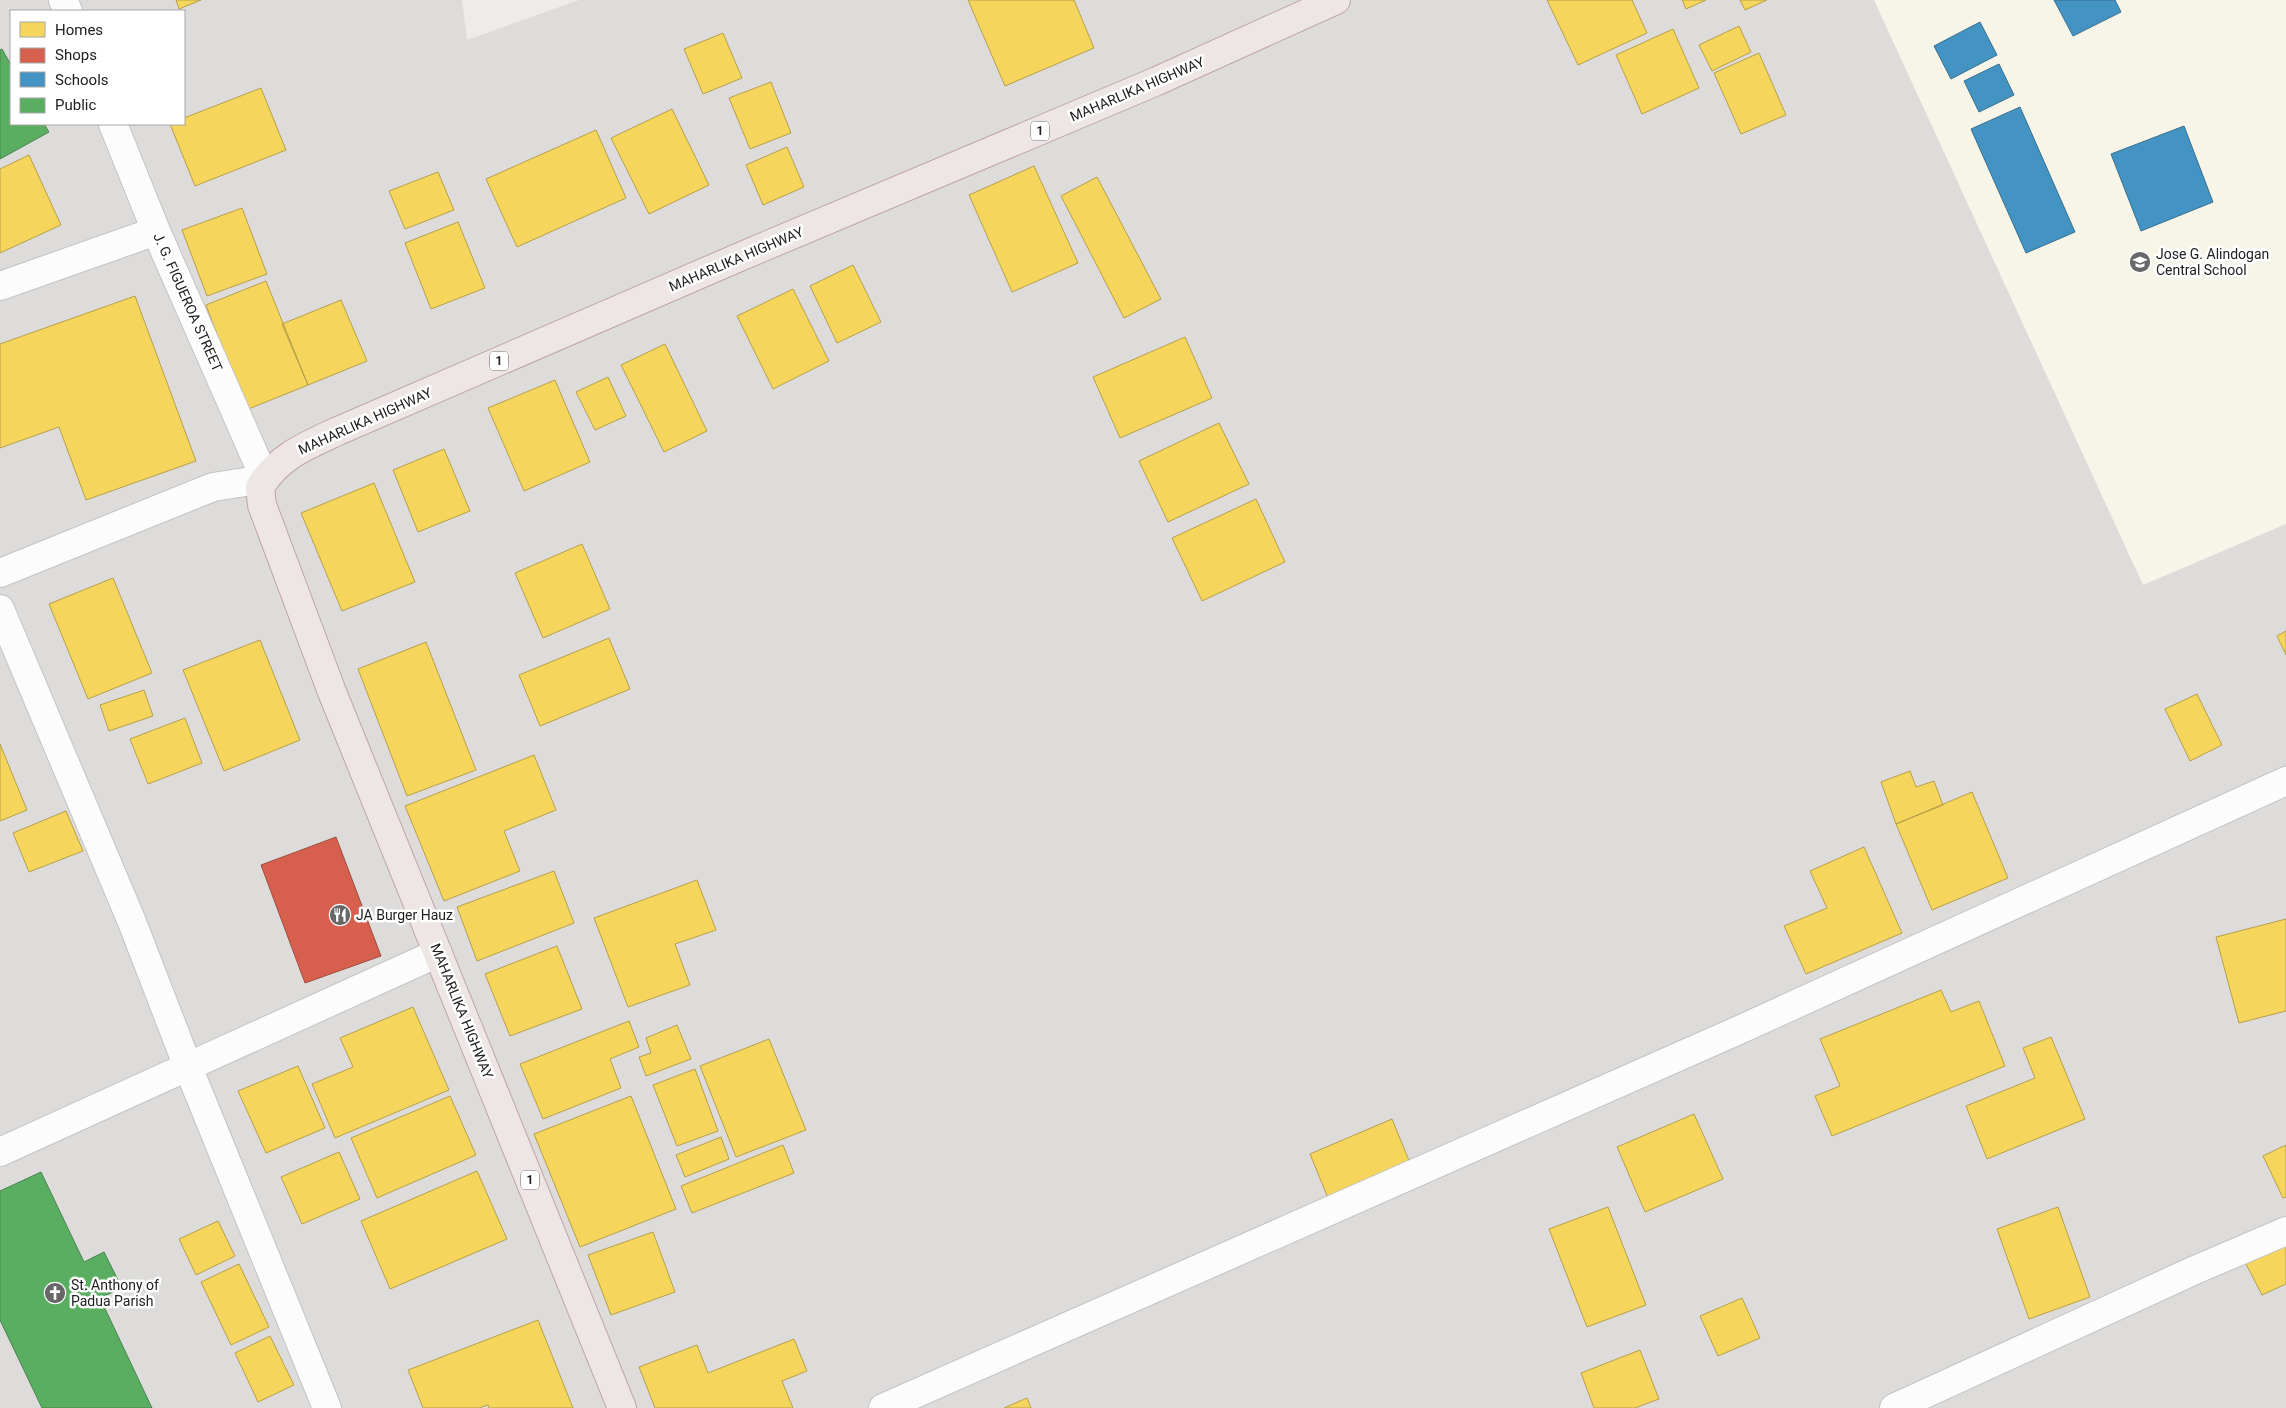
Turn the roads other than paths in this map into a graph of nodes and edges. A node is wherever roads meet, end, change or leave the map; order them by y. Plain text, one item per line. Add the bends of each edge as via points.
1 (1336, 0) edge
2 (113, 125) edge
3 (156, 231) junction
4 (0, 286) edge
5 (265, 478) junction
6 (0, 573) edge
7 (0, 609) edge
8 (2286, 782) edge
9 (438, 953) junction
10 (188, 1067) junction
11 (0, 1152) edge
12 (2286, 1230) edge
13 (327, 1408) edge
14 (622, 1408) edge
15 (884, 1408) edge
16 (1894, 1408) edge

1 - 5 highway, MAHARLIKA HIGHWAY / 1 via 1157,81 331,434 274,466
2 - 3 street, J. G. FIGUEROA STREET
3 - 4 street
3 - 5 street, J. G. FIGUEROA STREET
5 - 6 street via 213,487
5 - 9 highway, MAHARLIKA HIGHWAY / 1 via 260,487 262,505 332,692
7 - 10 street via 132,922
8 - 15 street via 1738,1030
9 - 10 street
9 - 14 highway, MAHARLIKA HIGHWAY / 1
10 - 11 street
10 - 13 street
12 - 16 street

